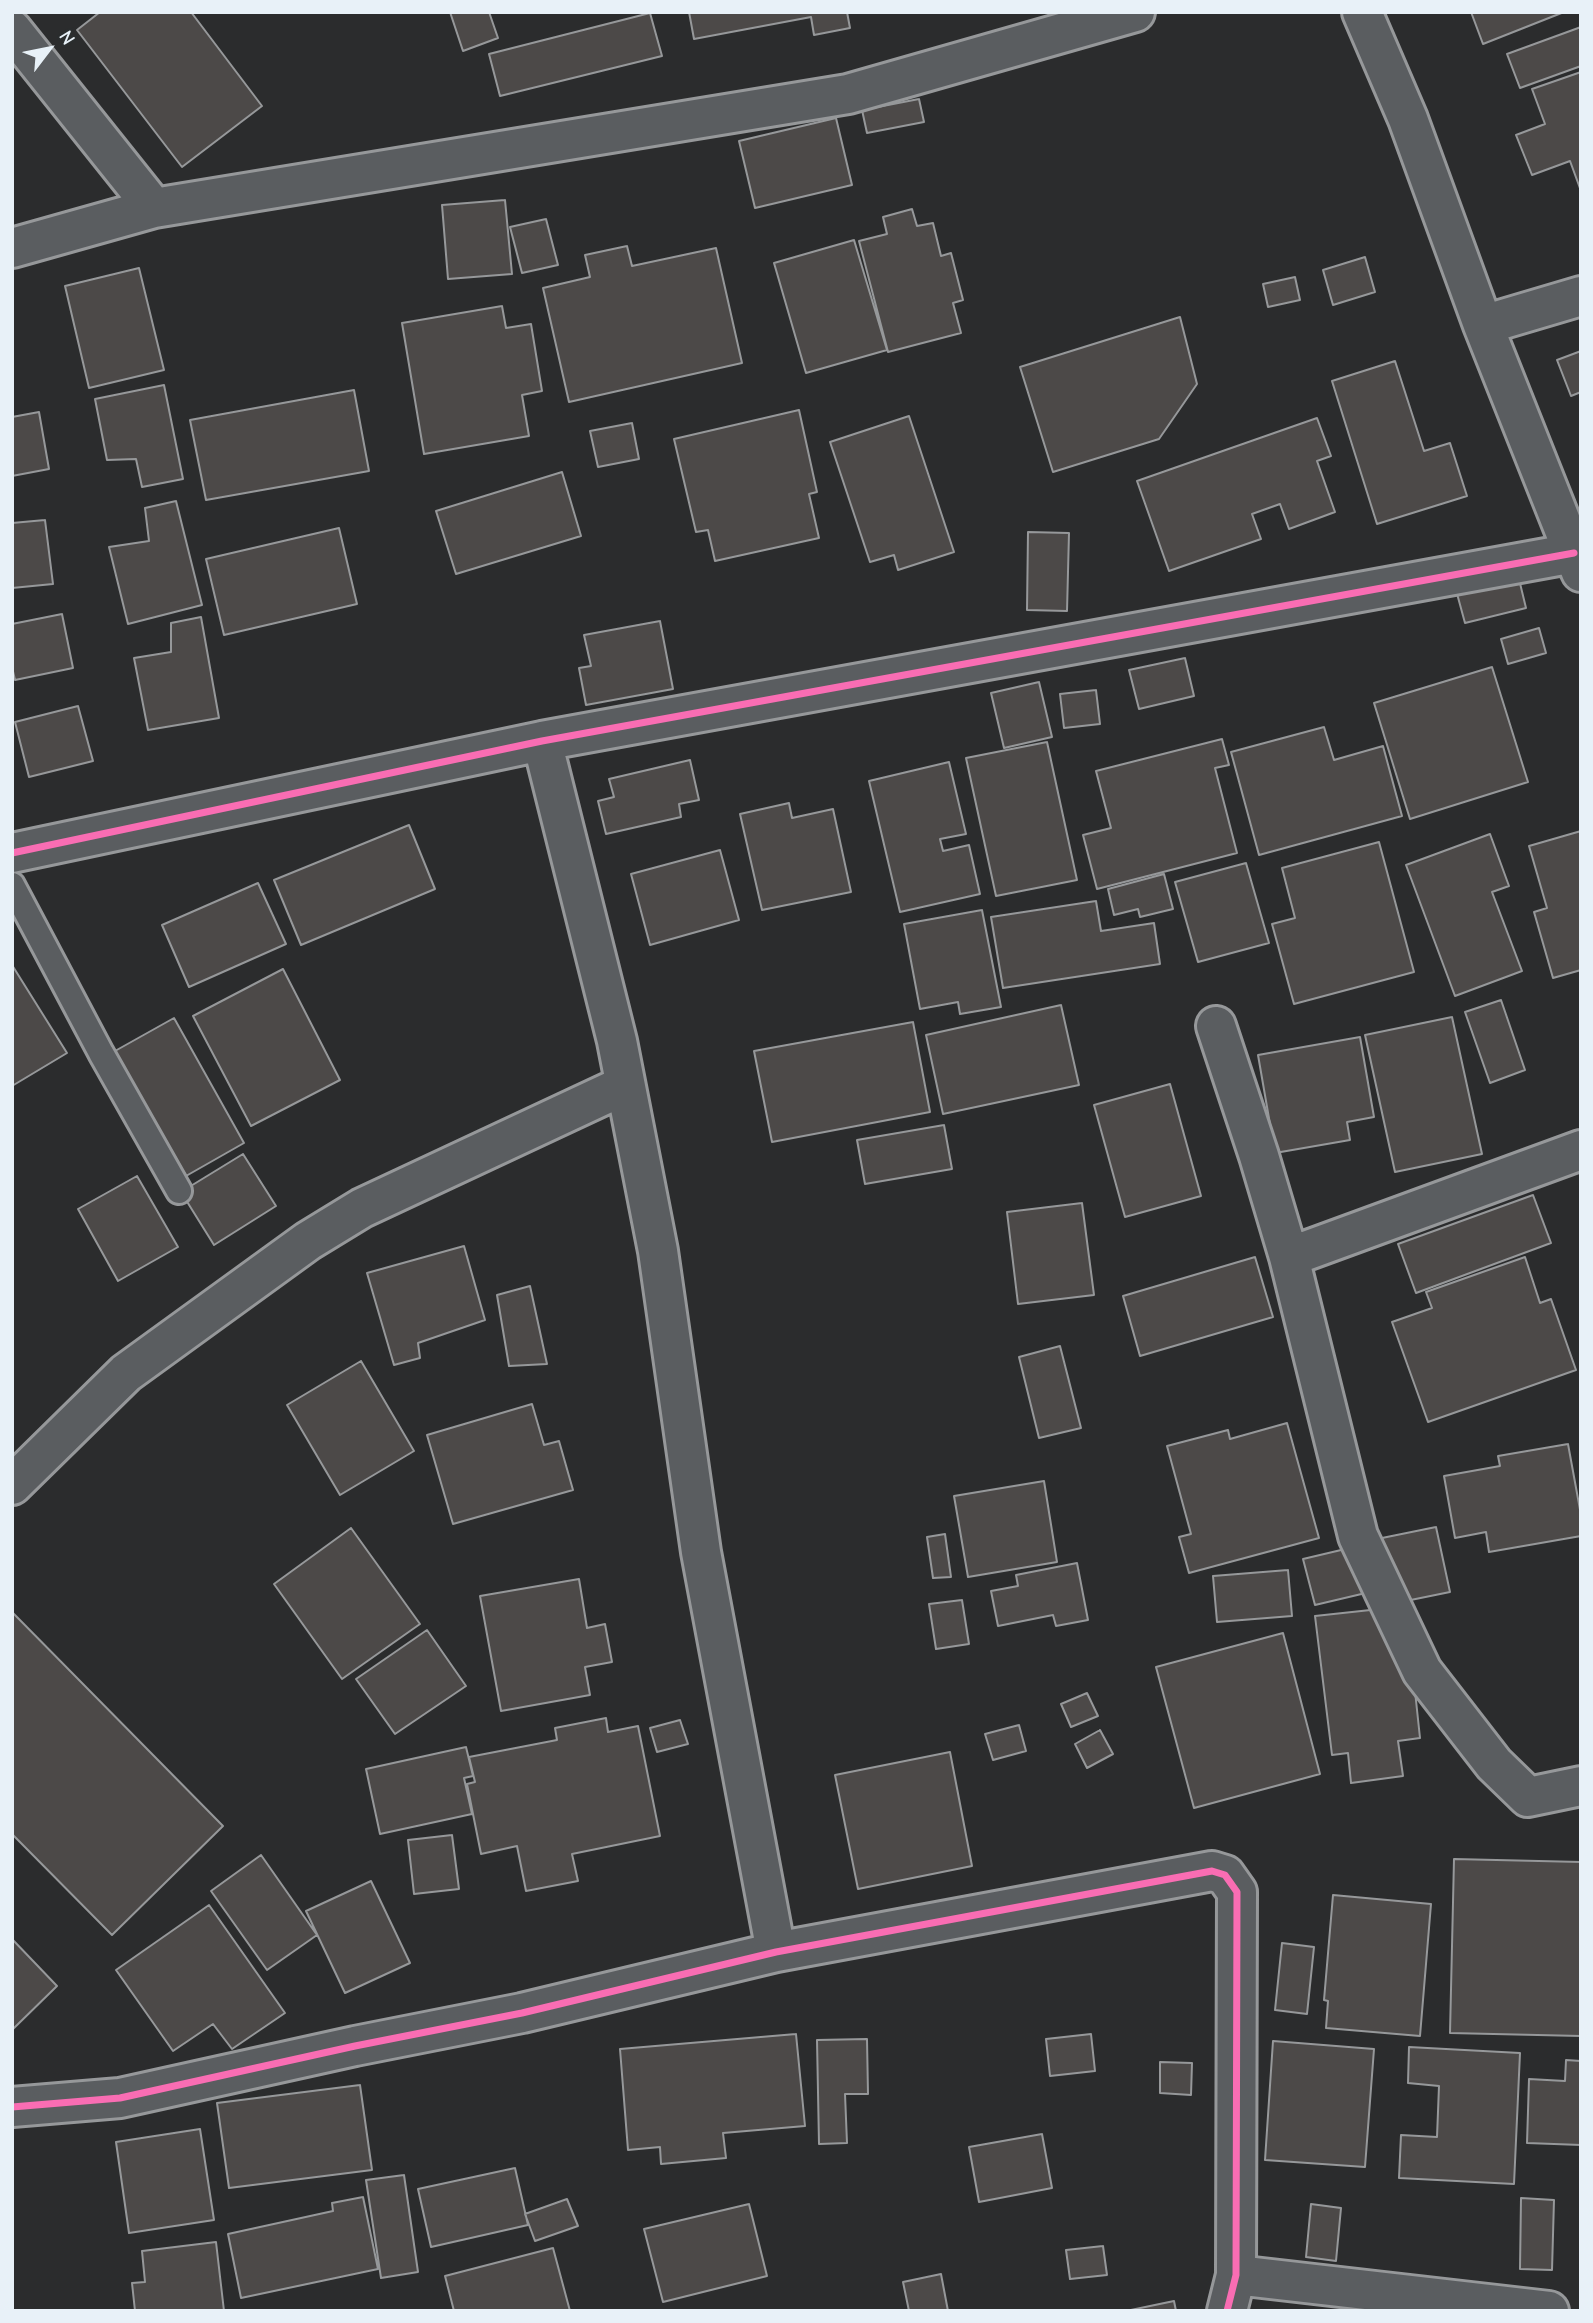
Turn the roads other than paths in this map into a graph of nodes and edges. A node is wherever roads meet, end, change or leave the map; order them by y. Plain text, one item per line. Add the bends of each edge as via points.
1 (1135, 12) edge
2 (1362, 12) edge
3 (12, 30) edge
4 (154, 208) junction
5 (12, 248) edge
6 (1581, 296) edge
7 (1483, 324) junction
8 (1577, 563) edge
9 (542, 741) junction
10 (12, 853) edge
11 (12, 885) edge
12 (1216, 1026) dead end
13 (625, 1085) junction
14 (1581, 1150) edge
15 (178, 1191) dead end
16 (1289, 1257) junction
17 (12, 1485) edge
18 (1581, 1786) edge
19 (776, 1952) junction
20 (12, 2107) edge
21 (1231, 2293) edge
22 (1549, 2311) edge

1 - 4 street via 848,94
2 - 7 street via 1408,119
3 - 4 street
4 - 5 street
6 - 7 street
7 - 8 street
8 - 9 street
9 - 10 street
9 - 13 street
11 - 15 lane
12 - 16 street
13 - 17 street via 362,1208 308,1241 125,1373
13 - 19 street via 658,1251 701,1552
14 - 16 street
16 - 18 street via 1357,1536 1422,1671 1494,1764 1528,1797
19 - 20 street via 522,2013 120,2098
19 - 21 street via 1212,1871 1225,1875 1237,1892
21 - 22 street

